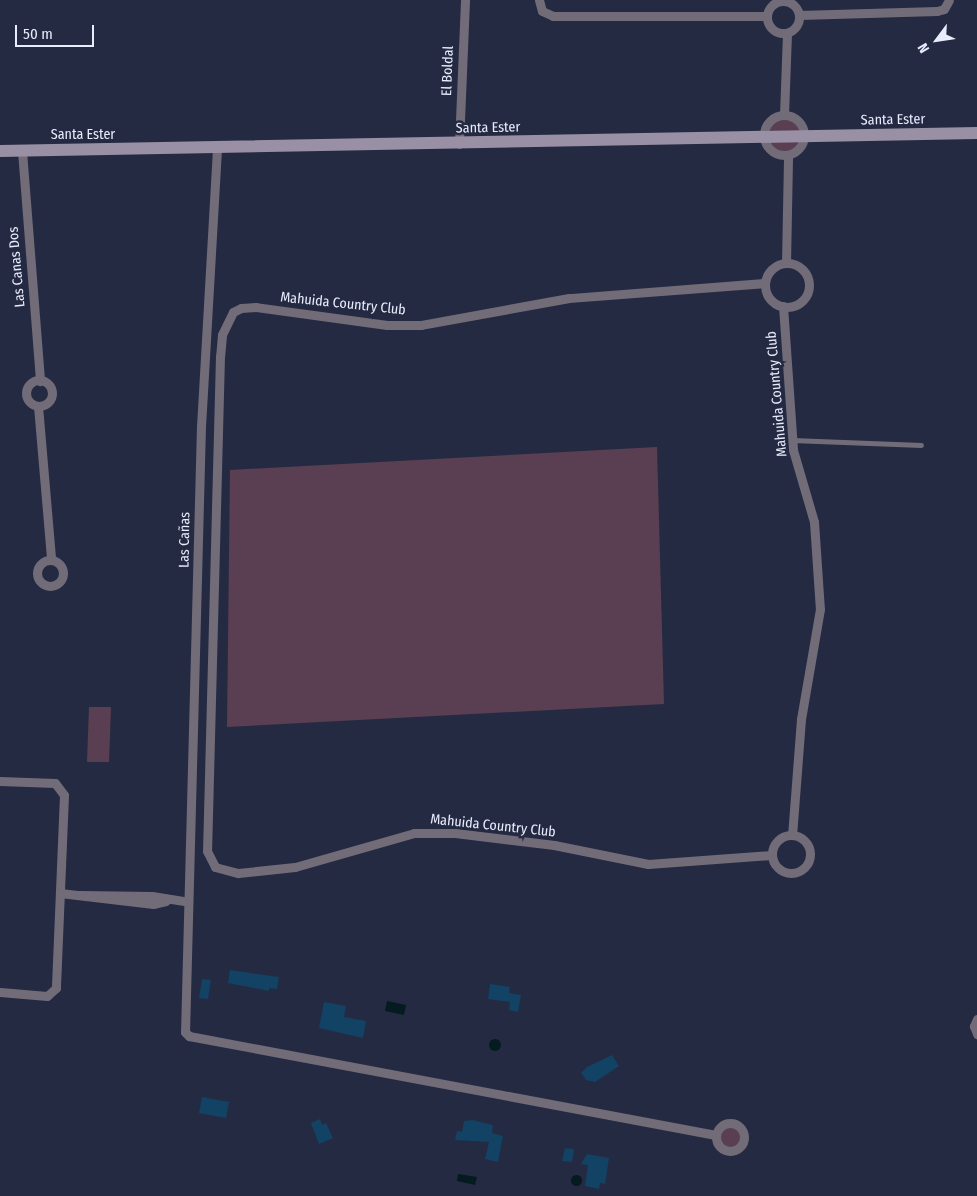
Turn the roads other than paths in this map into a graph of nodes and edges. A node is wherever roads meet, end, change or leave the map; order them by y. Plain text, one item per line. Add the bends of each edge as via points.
1 (465, 0) edge
2 (539, 0) edge
3 (949, 0) edge
4 (786, 1) edge
5 (799, 15) junction
6 (767, 16) junction
7 (787, 33) junction
8 (784, 115) junction
9 (977, 133) edge
10 (805, 136) junction
11 (764, 137) junction
12 (459, 144) junction
13 (217, 149) junction
14 (0, 151) edge
15 (22, 151) junction
16 (788, 156) junction
17 (786, 263) junction
18 (765, 283) junction
19 (784, 306) junction
20 (40, 381) junction
21 (38, 406) junction
22 (792, 440) junction
23 (921, 445) dead end
24 (51, 559) dead end
25 (0, 781) edge
26 (792, 835) junction
27 (772, 855) junction
28 (60, 893) junction
29 (188, 902) junction
30 (0, 992) edge
31 (977, 1019) edge
32 (977, 1034) edge
33 (716, 1135) dead end

1 - 12 street, El Boldal
2 - 6 street via 542,11 553,16
3 - 5 street via 944,9 936,11
4 - 5 street
4 - 6 street via 775,3
5 - 7 street via 798,24
6 - 7 street via 773,30
7 - 8 street
8 - 10 street via 796,119
8 - 11 street via 771,119
9 - 10 street, Santa Ester
10 - 11 street, Santa Ester
10 - 16 street via 800,149
11 - 12 street, Santa Ester
11 - 16 street via 775,154
12 - 13 street, Santa Ester
13 - 15 street, Santa Ester
13 - 29 street, Las Cañas via 201,426
14 - 15 street, Santa Ester
15 - 20 street, Las Canas Dos
16 - 17 street
17 - 18 street via 769,271
17 - 19 street via 803,270 808,289 797,304
18 - 19 street via 772,301
18 - 27 street, Mahuida Country Club via 569,298 421,325 387,325 246,307 232,312 220,356 207,851 215,867 238,873 280,871 385,840 428,833 554,845 648,864
19 - 22 street, Mahuida Country Club
20 - 21 street via 32,383 26,395
20 - 21 street via 50,387 52,394 46,404
21 - 24 street
22 - 23 lane
22 - 26 street, Mahuida Country Club via 814,522 820,609 801,719
25 - 28 street via 51,783 62,789
26 - 27 street via 776,842
26 - 27 street via 806,842 809,849 804,868 790,873 782,870
28 - 29 street via 152,896 166,901
28 - 30 street via 54,991 46,996
29 - 33 street, Las Cañas via 185,1032 189,1036
31 - 32 street via 974,1026

